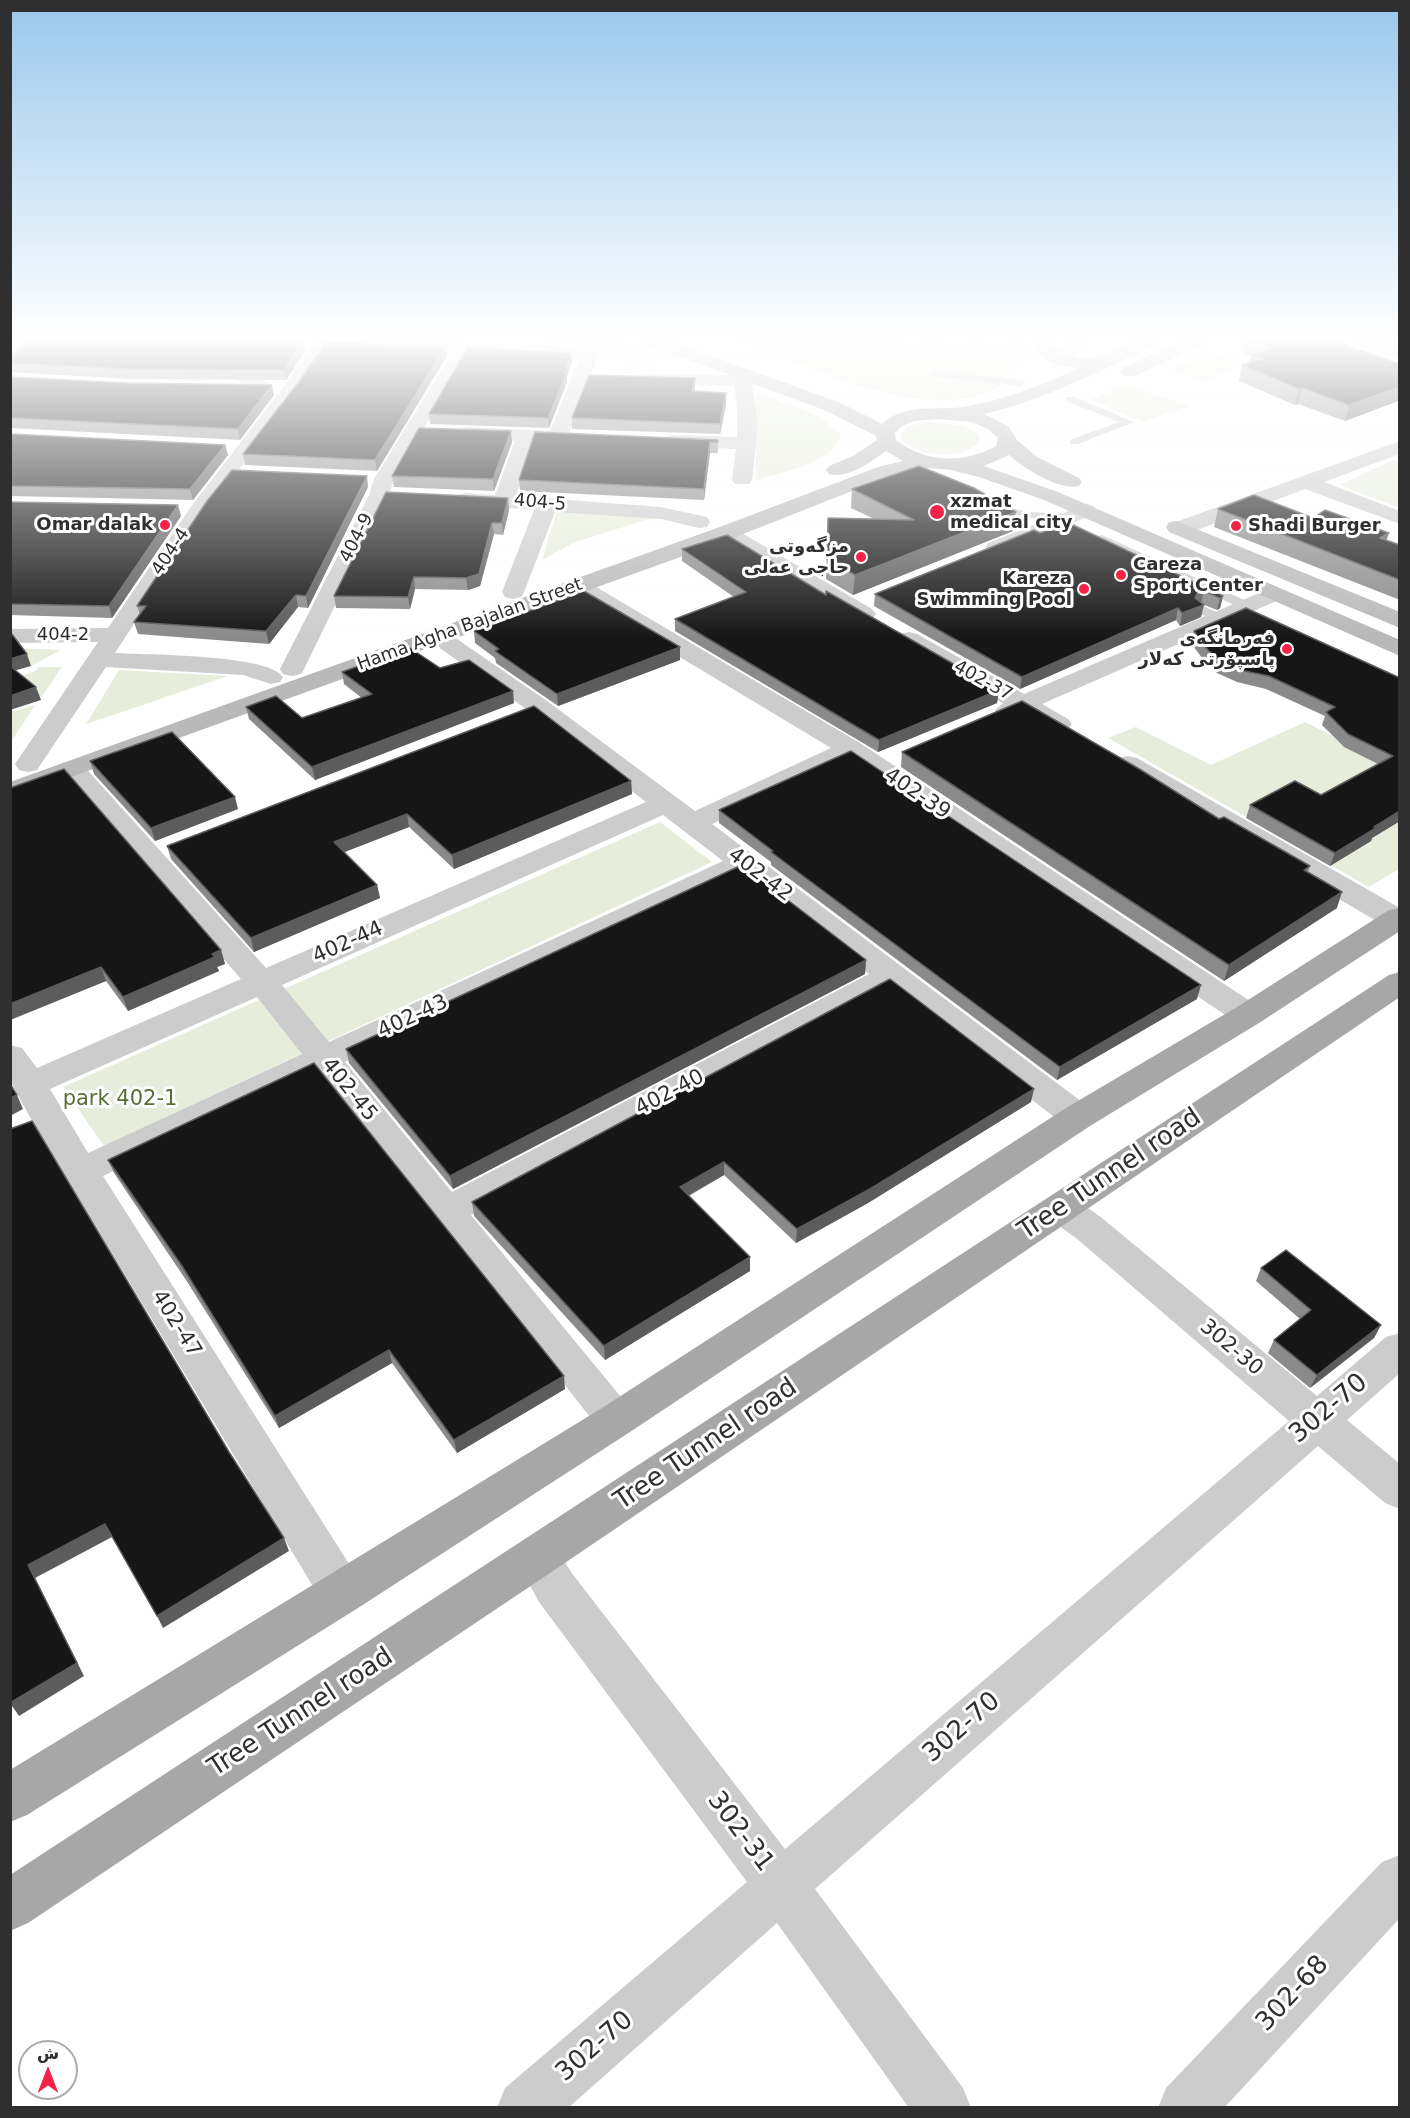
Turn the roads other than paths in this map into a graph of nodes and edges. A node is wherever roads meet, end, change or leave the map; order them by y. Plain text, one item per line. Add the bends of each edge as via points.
1 (253, 440) edge
2 (408, 440) edge
3 (525, 440) edge
4 (652, 440) edge
5 (747, 440) edge
6 (883, 440) edge
7 (889, 440) edge
8 (1008, 440) joint
9 (1080, 440) edge
10 (1074, 442) dead end
11 (747, 443) junction
12 (223, 447) edge
13 (1400, 447) edge
14 (247, 448) junction
15 (926, 467) junction
16 (228, 473) junction
17 (250, 474) edge
18 (362, 479) edge
19 (742, 480) dead end
20 (807, 480) dead end
21 (1304, 482) junction
22 (382, 488) junction
23 (786, 488) dead end
24 (401, 496) edge
25 (447, 498) edge
26 (978, 500) edge
27 (504, 501) junction
28 (547, 504) junction
29 (177, 508) edge
30 (200, 508) junction
31 (1078, 513) junction
32 (1400, 518) edge
33 (1159, 519) dead end
34 (699, 522) junction
35 (1181, 528) junction
36 (725, 533) junction
37 (1096, 536) edge
38 (654, 548) junction
39 (978, 555) edge
40 (578, 586) junction
41 (513, 592) junction
42 (1273, 594) junction
43 (1247, 606) junction
44 (1400, 621) edge
45 (115, 635) junction
46 (441, 635) junction
47 (10, 636) edge
48 (1400, 649) edge
49 (99, 660) junction
50 (282, 673) junction
51 (1023, 703) junction
52 (538, 706) junction
53 (505, 719) edge
54 (981, 721) edge
55 (851, 749) junction
56 (908, 753) edge
57 (876, 766) junction
58 (19, 767) edge
59 (72, 769) junction
60 (10, 791) edge
61 (666, 803) junction
62 (692, 823) junction
63 (744, 862) junction
64 (1398, 918) edge
65 (892, 975) junction
66 (261, 981) junction
67 (1400, 982) edge
68 (1248, 1015) junction
69 (324, 1058) junction
70 (27, 1095) edge
71 (1078, 1118) junction
72 (82, 1171) junction
73 (1061, 1208) junction
74 (448, 1211) junction
75 (1400, 1349) edge
76 (616, 1420) junction
77 (1316, 1420) junction
78 (1400, 1490) edge
79 (537, 1557) junction
80 (342, 1593) junction
81 (14, 1785) edge
82 (1400, 1880) edge
83 (781, 1885) junction
84 (10, 1905) edge
85 (525, 2108) edge
86 (943, 2108) edge
87 (1186, 2108) edge

1 - 14 street, 404-4
2 - 22 street, 404-9
3 - 27 street
4 - 11 street
5 - 11 street
6 - 20 main road via 860,460
7 - 15 main road via 903,454
8 - 15 main road via 1005,449 991,458
8 - 31 main road
9 - 10 lane
11 - 19 street
12 - 14 street
13 - 21 street
14 - 16 street, 404-4
15 - 31 main road via 992,474
15 - 36 main road, Hama Agha Bajalan Street
16 - 17 street
16 - 30 street, 404-4
18 - 22 street
21 - 32 street
21 - 35 street
22 - 24 street
22 - 50 street, 404-9
23 - 34 main road, Hama Agha Bajalan Street
25 - 27 street, 404-5
26 - 31 lane via 1028,515
27 - 28 street, 404-5
28 - 34 street, 404-5 via 661,513
28 - 41 street
29 - 30 street
30 - 45 street, 404-4
31 - 39 street
31 - 42 main road
33 - 35 main road
34 - 38 main road, Hama Agha Bajalan Street
35 - 44 main road
36 - 38 main road, Hama Agha Bajalan Street
36 - 51 street, 402-37 via 861,602 886,626
37 - 43 lane
38 - 40 main road, Hama Agha Bajalan Street
38 - 41 main road, Hama Agha Bajalan Street
40 - 46 main road, Hama Agha Bajalan Street
40 - 55 street, 402-39
41 - 50 main road, Hama Agha Bajalan Street
42 - 43 street
42 - 48 main road
43 - 51 street via 1210,614
45 - 47 street, 404-2
45 - 49 street, 404-4
46 - 52 street, 402-42
46 - 59 main road, Hama Agha Bajalan Street
49 - 50 street
49 - 58 street, 404-4
50 - 58 main road, Hama Agha Bajalan Street
51 - 54 street
51 - 64 street, 402-37
52 - 53 street
52 - 61 street, 402-42
55 - 57 street, 402-39
55 - 62 street
56 - 57 street
57 - 68 street, 402-39
59 - 60 main road, Hama Agha Bajalan Street
59 - 66 street, 402-45 via 162,851
61 - 62 street, 402-42
61 - 66 street, 402-44
62 - 63 street, 402-42
63 - 65 street, 402-42
63 - 69 street, 402-43
64 - 68 main road
65 - 71 street, 402-42
65 - 74 street, 402-40
66 - 69 street, 402-45
66 - 70 street, 402-44
67 - 73 main road, Tree Tunnel road
68 - 71 main road
69 - 72 street, 402-43
69 - 74 street, 402-45
70 - 72 street, 402-47
71 - 76 main road
72 - 80 street, 402-47
73 - 77 street, 302-30 via 1089,1227
73 - 79 main road, Tree Tunnel road
74 - 76 street, 402-45
75 - 77 street, 302-70
76 - 80 main road
77 - 78 street, 302-30
77 - 83 street, 302-70
79 - 83 street, 302-31 via 555,1587
79 - 84 main road, Tree Tunnel road
80 - 81 main road
82 - 87 street, 302-68
83 - 85 street, 302-70
83 - 86 street, 302-31

